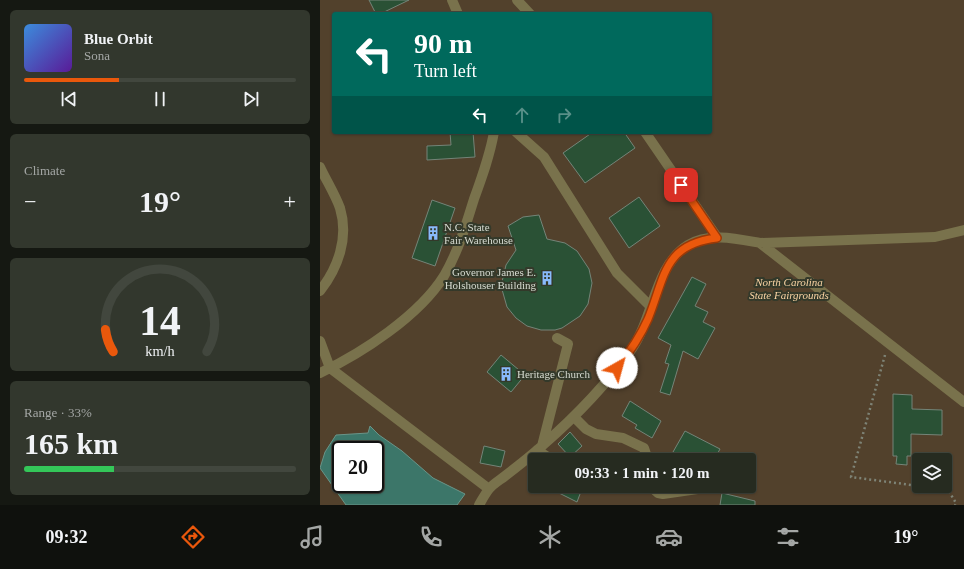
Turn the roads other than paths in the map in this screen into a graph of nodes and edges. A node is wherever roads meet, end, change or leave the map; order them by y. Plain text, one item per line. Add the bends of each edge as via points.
1 (452, 0) edge
2 (517, 0) edge
3 (457, 12) edge
4 (528, 12) edge
5 (494, 134) edge
6 (518, 134) edge
7 (646, 134) edge
8 (320, 167) edge
9 (964, 230) edge
10 (717, 238) junction
11 (760, 243) junction
12 (320, 291) edge
13 (651, 307) junction
14 (557, 338) dead end
15 (320, 341) edge
16 (330, 368) junction
17 (320, 373) edge
18 (964, 402) edge
19 (574, 417) junction
20 (540, 448) junction
21 (545, 453) edge
22 (646, 453) edge
23 (489, 489) junction
24 (658, 493) edge
25 (670, 493) edge
26 (479, 505) edge

1 - 3 lane
2 - 4 lane
5 - 16 lane via 491,150 458,248 444,276 409,315 377,339
6 - 13 lane via 544,157 617,273
7 - 10 lane
8 - 12 lane via 340,208 343,222 340,255 331,277
9 - 11 lane via 935,237
10 - 11 lane via 736,238
10 - 13 lane via 696,241 680,251 662,277
11 - 18 lane
13 - 19 lane via 632,349
14 - 20 lane via 568,344
15 - 16 lane
16 - 17 lane
16 - 23 lane
19 - 20 lane
19 - 22 lane via 586,429 596,434 623,438 644,448
20 - 21 lane
20 - 23 lane
23 - 26 lane
24 - 25 lane

